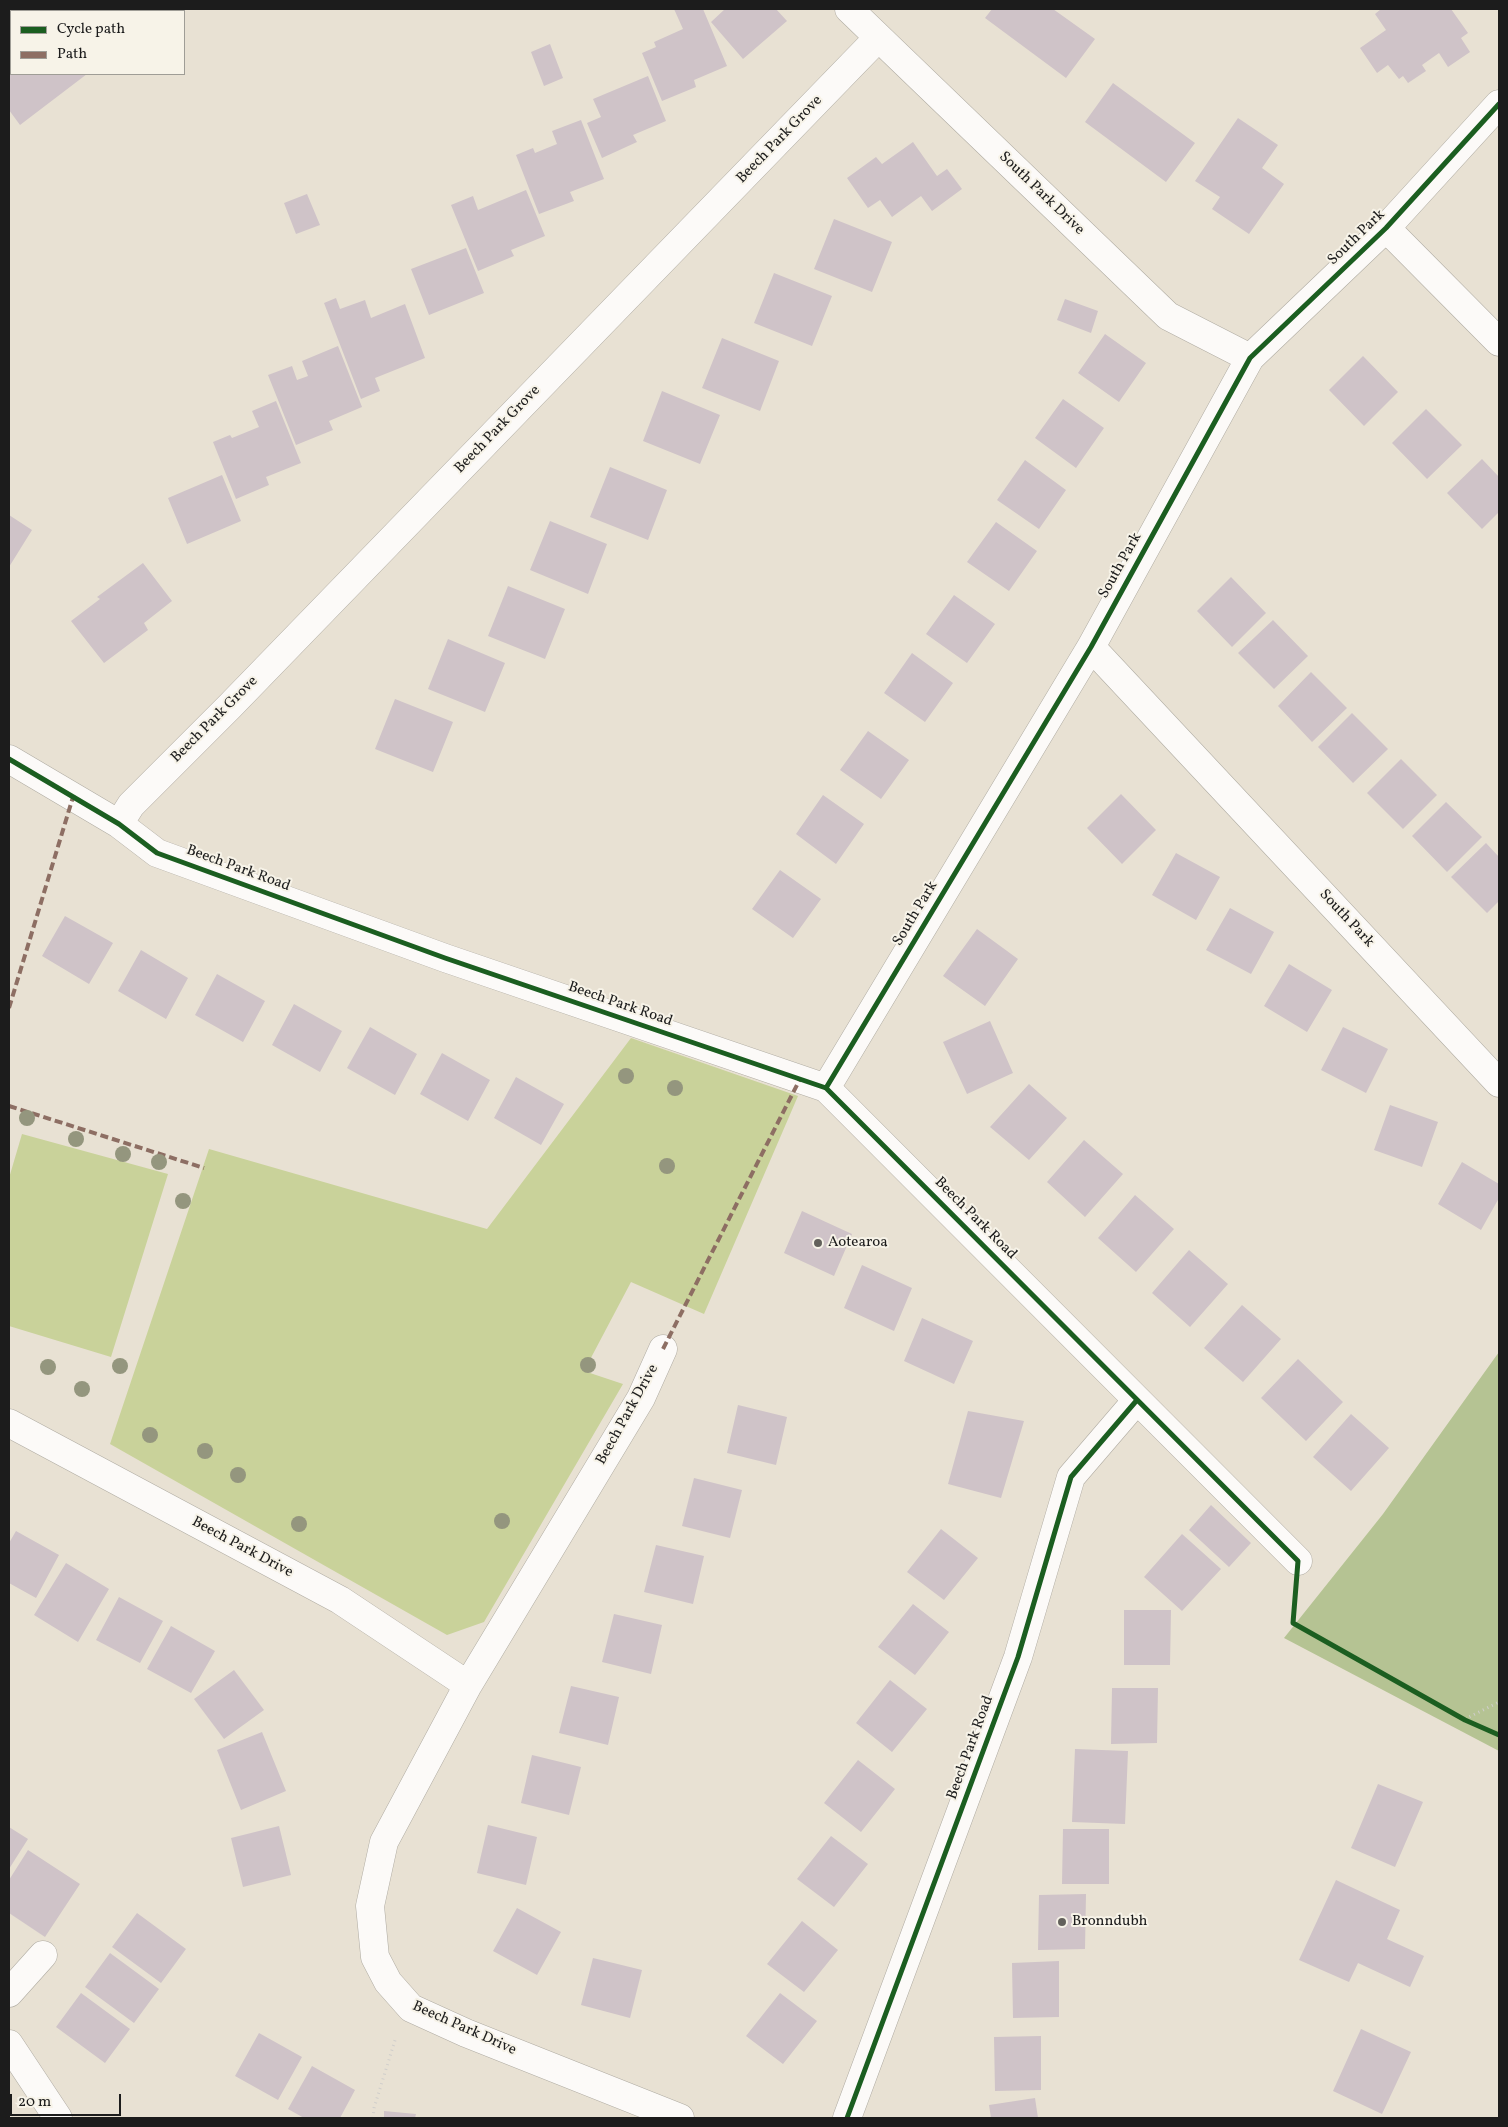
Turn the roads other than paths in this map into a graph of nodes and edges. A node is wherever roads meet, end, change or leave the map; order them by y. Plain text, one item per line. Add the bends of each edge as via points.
1 (848, 9) edge
2 (878, 38) junction
3 (1499, 104) edge
4 (1386, 228) junction
5 (1499, 342) edge
6 (1250, 358) junction
7 (1090, 647) junction
8 (9, 759) edge
9 (119, 824) junction
10 (1499, 1082) edge
11 (826, 1088) junction
12 (663, 1349) dead end
13 (1137, 1400) junction
14 (9, 1423) edge
15 (1298, 1561) road end
16 (468, 1685) junction
17 (43, 1955) dead end
18 (9, 1993) edge
19 (9, 2044) edge
20 (58, 2118) edge
21 (680, 2118) edge
22 (847, 2118) edge

1 - 2 street, South Park Drive
2 - 6 street, South Park Drive via 1168,316
2 - 9 street, Beech Park Grove via 131,805
3 - 4 street, South Park
4 - 5 street, South Park
4 - 6 street, South Park
6 - 7 street, South Park
7 - 10 street, South Park
7 - 11 street, South Park
8 - 9 street, Beech Park Road
9 - 11 street, Beech Park Road via 157,853 445,958
11 - 13 street, Beech Park Road
12 - 16 street, Beech Park Drive via 641,1398
13 - 15 street, Beech Park Road
13 - 22 street, Beech Park Road via 1071,1477 1018,1657
14 - 16 street, Beech Park Drive via 340,1600
16 - 21 street, Beech Park Drive via 384,1842 370,1906 375,1957 388,1982 411,2008
17 - 18 street
19 - 20 street

